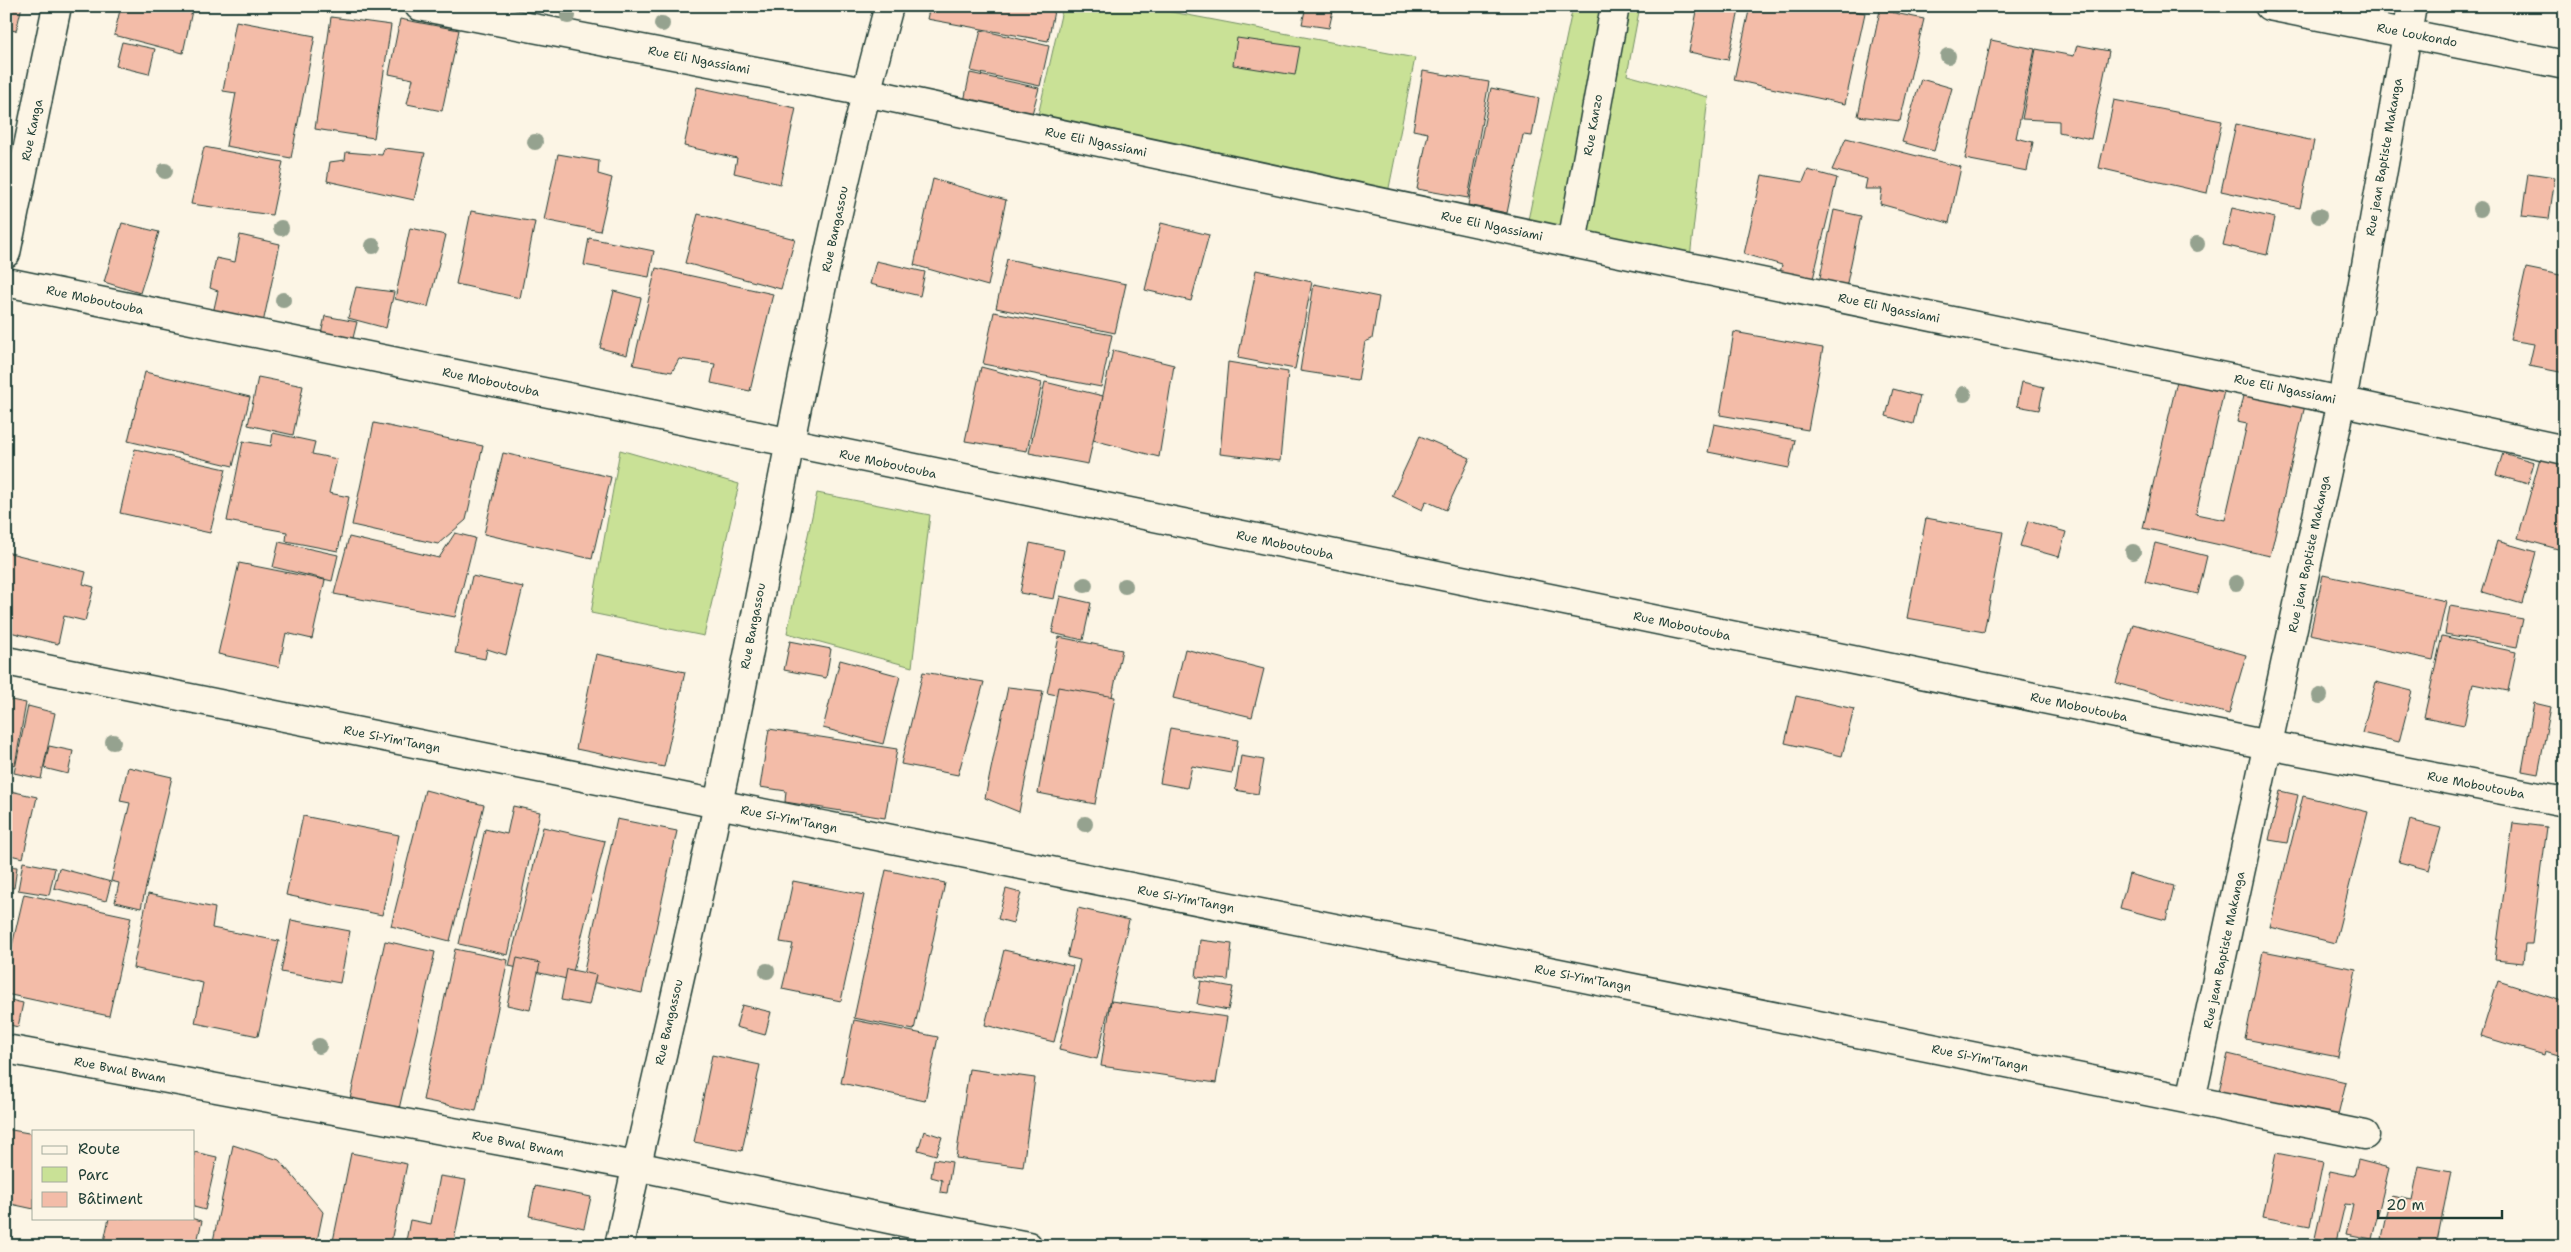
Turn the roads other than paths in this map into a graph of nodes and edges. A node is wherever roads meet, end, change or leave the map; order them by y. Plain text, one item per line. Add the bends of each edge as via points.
1 (57, 6) edge
2 (419, 6) edge
3 (889, 6) edge
4 (1615, 6) edge
5 (2269, 6) edge
6 (2412, 6) edge
7 (2406, 33) junction
8 (2565, 64) edge
9 (865, 92) junction
10 (1572, 243) junction
11 (6, 253) edge
12 (6, 282) edge
13 (2342, 401) junction
14 (788, 443) junction
15 (2565, 450) edge
16 (6, 661) edge
17 (2268, 745) junction
18 (2565, 802) edge
19 (718, 805) junction
20 (6, 1049) edge
21 (2191, 1100) junction
22 (2365, 1135) dead end
23 (636, 1166) junction
24 (619, 1246) edge
25 (1028, 1246) edge

1 - 11 street, Rue Kanga
2 - 9 street, Rue Eli Ngassiami
3 - 9 street, Rue Bangassou
4 - 10 street, Rue Kanzo
5 - 7 street, Rue Loukondo
6 - 7 street, Rue jean Baptiste Makanga
7 - 8 street, Rue Loukondo
7 - 13 street, Rue jean Baptiste Makanga
9 - 10 street, Rue Eli Ngassiami
9 - 14 street, Rue Bangassou
10 - 13 street, Rue Eli Ngassiami
12 - 14 street, Rue Moboutouba
13 - 15 street, Rue Eli Ngassiami
13 - 17 street, Rue jean Baptiste Makanga
14 - 17 street, Rue Moboutouba
14 - 19 street, Rue Bangassou
16 - 19 street, Rue Si-Yim'Tangn
17 - 18 street, Rue Moboutouba
17 - 21 street, Rue jean Baptiste Makanga
19 - 21 street, Rue Si-Yim'Tangn
19 - 23 street, Rue Bangassou
20 - 23 street, Rue Bwal Bwam
21 - 22 street, Rue Si-Yim'Tangn
23 - 24 street, Rue Bangassou
23 - 25 street, Rue Bwal Bwam

